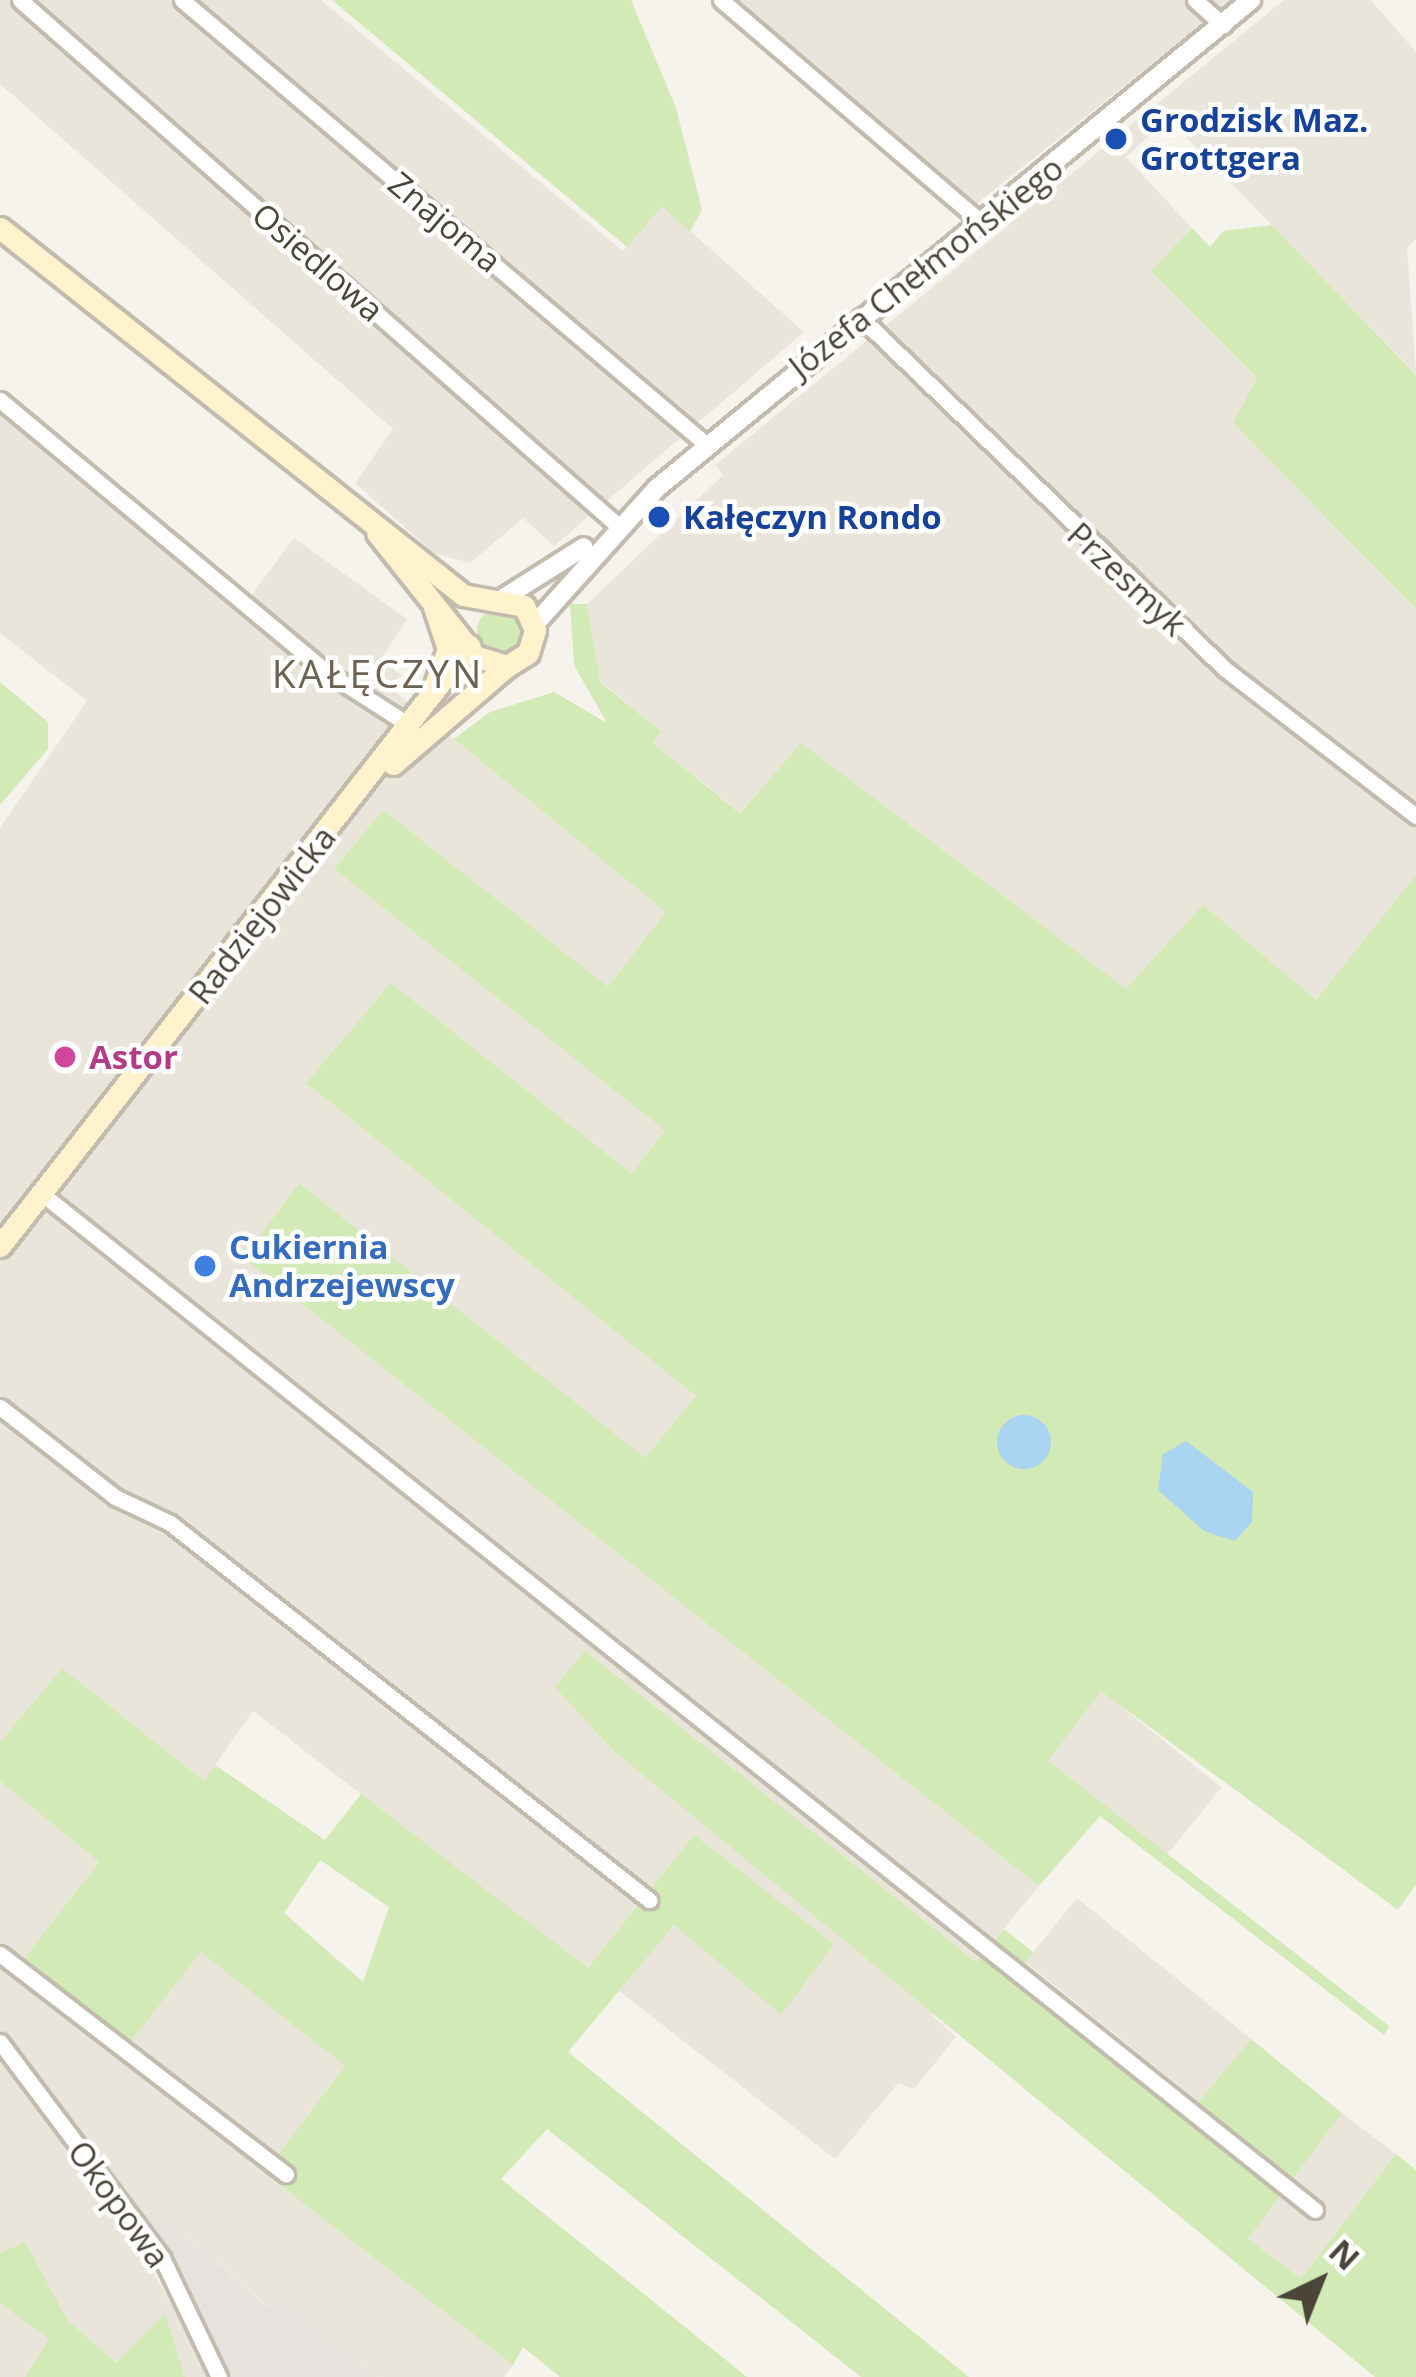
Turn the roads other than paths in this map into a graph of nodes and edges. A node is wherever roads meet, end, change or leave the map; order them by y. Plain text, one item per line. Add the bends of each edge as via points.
1 (20, 0) edge
2 (182, 0) edge
3 (721, 0) edge
4 (1195, 0) edge
5 (1250, 0) edge
6 (1223, 25) junction
7 (982, 223) junction
8 (0, 228) edge
9 (860, 317) junction
10 (0, 400) edge
11 (707, 445) junction
12 (610, 529) junction
13 (377, 532) junction
14 (410, 571) junction
15 (495, 599) junction
16 (535, 624) junction
17 (467, 639) junction
18 (507, 666) junction
19 (409, 725) junction
20 (345, 810) junction
21 (1416, 816) edge
22 (40, 1193) junction
23 (0, 1246) edge
24 (0, 1408) edge
25 (650, 1900) dead end
26 (0, 1954) edge
27 (0, 2042) edge
28 (286, 2174) dead end
29 (1315, 2210) dead end
30 (219, 2377) edge

1 - 12 street, Osiedlowa
2 - 11 street, Znajoma
3 - 7 street
4 - 6 street
5 - 6 street, Józefa Chełmońskiego
6 - 7 street, Józefa Chełmońskiego
7 - 9 street, Józefa Chełmońskiego
8 - 13 main road
9 - 11 street, Józefa Chełmońskiego
9 - 21 street, Przesmyk via 1226,669
10 - 19 street via 325,671
11 - 12 street, Józefa Chełmońskiego
12 - 15 street, Józefa Chełmońskiego
12 - 16 street, Józefa Chełmońskiego
13 - 14 main road
13 - 15 main road
14 - 17 main road
14 - 19 main road via 448,650
15 - 16 main road
15 - 17 main road, Radziejowicka
16 - 18 main road, Radziejowicka via 528,653
17 - 18 main road
17 - 19 main road, Radziejowicka
18 - 20 main road, Radziejowicka
19 - 20 main road, Radziejowicka
20 - 22 main road, Radziejowicka
22 - 23 main road, Radziejowicka
22 - 29 street
24 - 25 street via 115,1497 170,1523
26 - 28 street
27 - 30 street, Okopowa via 162,2258

